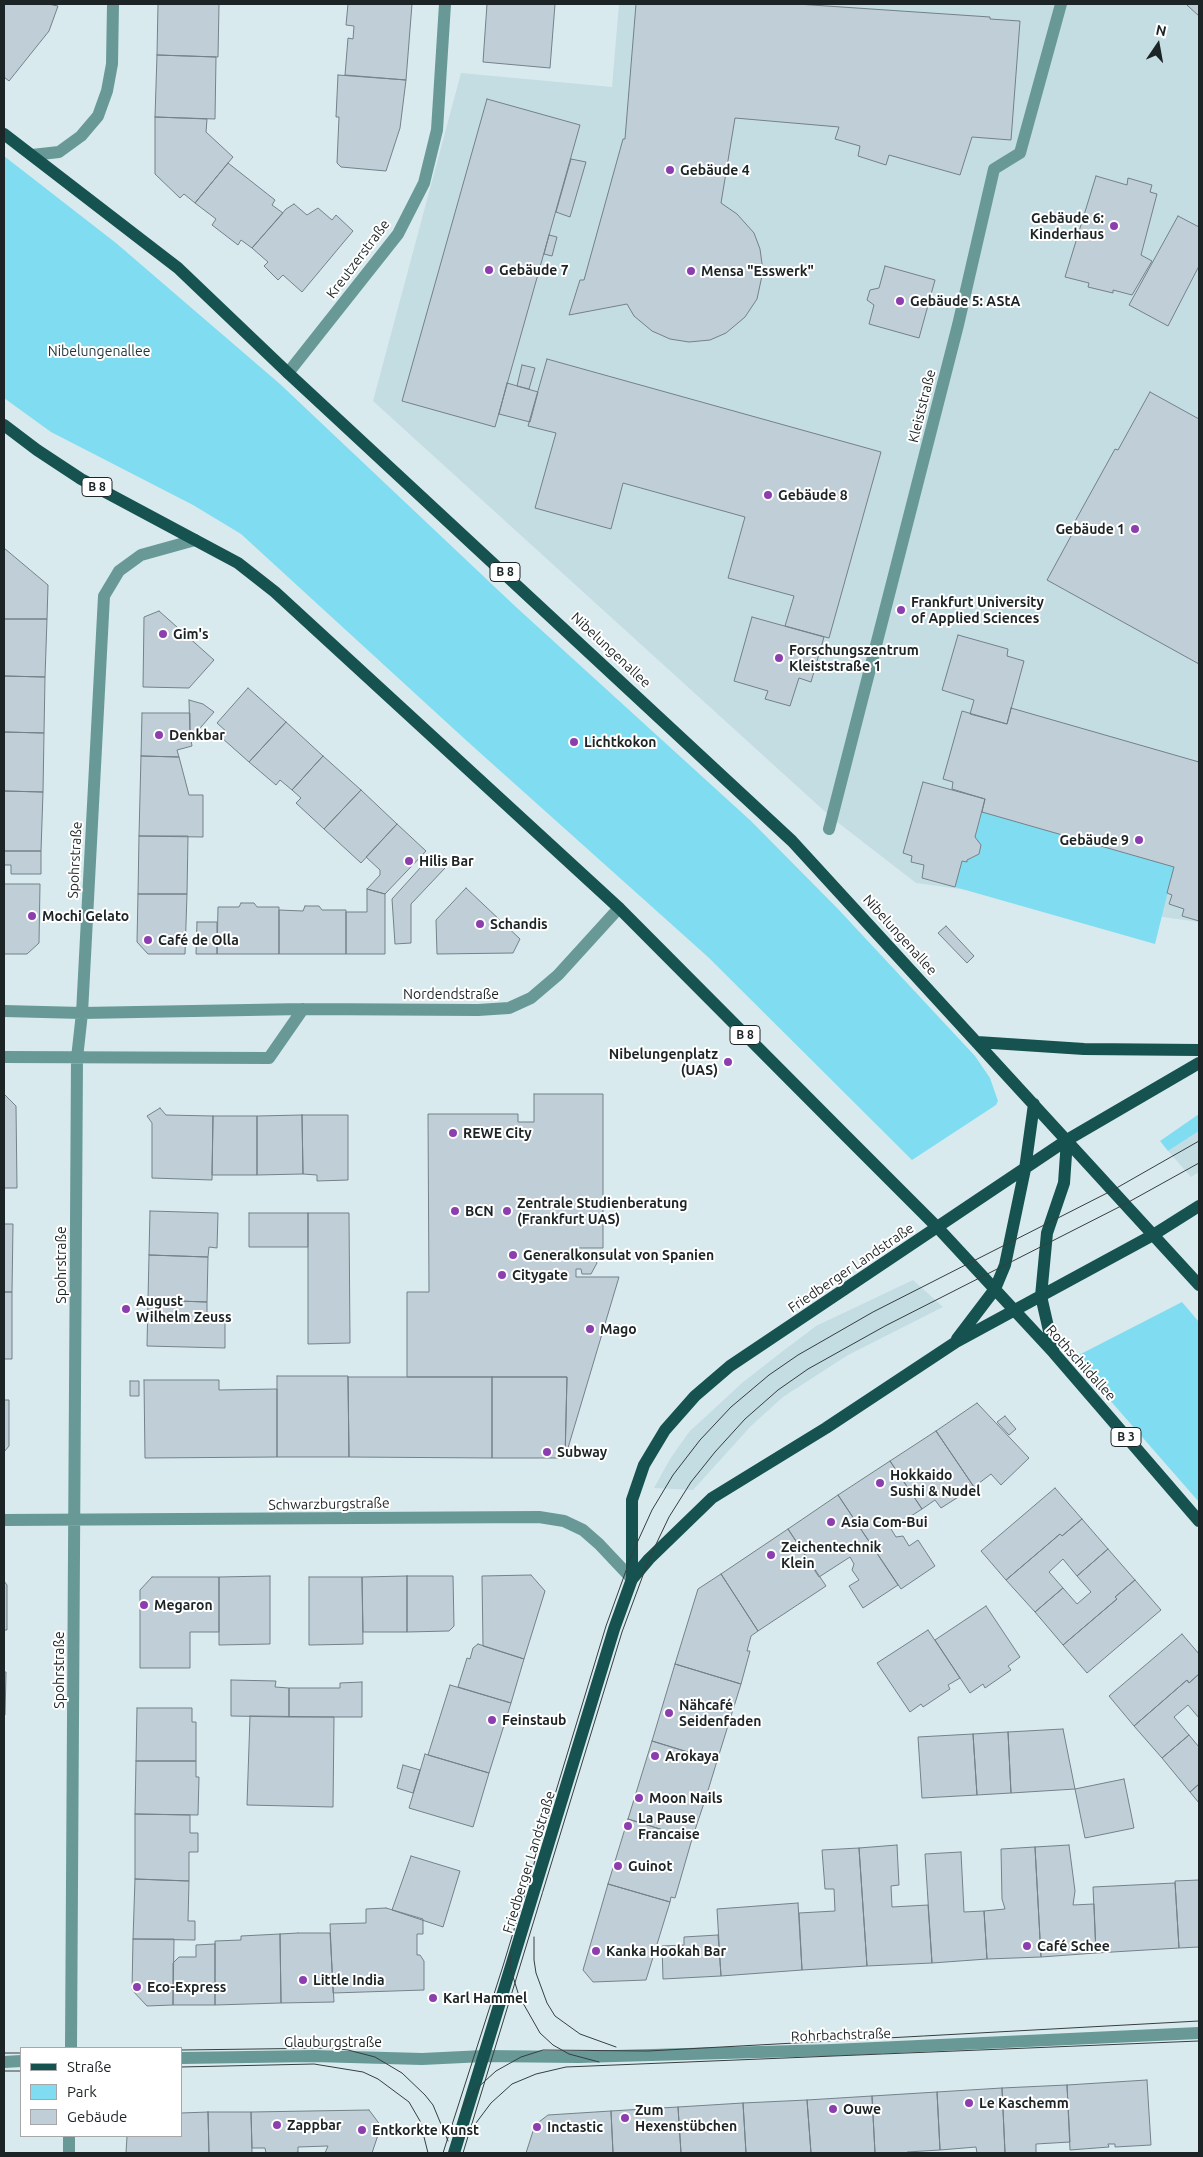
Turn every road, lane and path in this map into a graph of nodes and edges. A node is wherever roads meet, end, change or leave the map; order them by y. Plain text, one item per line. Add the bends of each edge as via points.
1 (113, 4) edge
2 (445, 4) edge
3 (1061, 4) edge
4 (4, 134) edge
5 (32, 155) junction
6 (288, 373) junction
7 (4, 425) edge
8 (195, 540) junction
9 (829, 829) dead end
10 (619, 908) junction
11 (303, 1009) junction
12 (4, 1011) edge
13 (82, 1013) junction
14 (977, 1042) junction
15 (1199, 1050) edge
16 (4, 1057) edge
17 (77, 1058) junction
18 (1199, 1063) edge
19 (1034, 1104) junction
20 (1067, 1140) junction
21 (1025, 1169) junction
22 (1199, 1206) edge
23 (938, 1228) junction
24 (1153, 1235) junction
25 (1199, 1285) edge
26 (995, 1289) junction
27 (1040, 1296) junction
28 (1015, 1311) junction
29 (956, 1342) junction
30 (1054, 1353) junction
31 (4, 1520) edge
32 (75, 1521) junction
33 (1199, 1521) edge
34 (632, 1579) junction
35 (1199, 2033) edge
36 (71, 2047) edge
37 (484, 2056) junction
38 (182, 2058) edge
39 (20, 2061) edge
40 (4, 2062) edge
41 (69, 2137) edge
42 (69, 2153) edge
43 (454, 2153) edge

1 - 5 street via 112,64 98,116 81,136 59,152
2 - 6 street, Kreutzerstraße via 437,130 424,183 398,234
3 - 9 street, Kleiststraße via 1020,154 994,169 958,325
4 - 5 main road, Nibelungenallee / B 8
5 - 6 main road, Nibelungenallee / B 8 via 178,268
6 - 14 main road, Nibelungenallee / B 8 via 792,841
7 - 8 main road, B 8 via 81,479
8 - 10 main road, B 8 via 238,564 275,592
8 - 13 street, Spohrstraße via 141,554 120,572 104,596
10 - 11 street, Nordendstraße via 532,998 509,1008
10 - 23 main road, B 8
11 - 13 street, Nordendstraße
11 - 17 street via 269,1058
12 - 13 street, Nordendstraße
13 - 17 street, Spohrstraße
14 - 15 main road via 1084,1049
14 - 19 main road, Nibelungenallee / B 8
16 - 17 street
17 - 32 street, Spohrstraße
18 - 20 main road, Friedberger Landstraße
19 - 20 main road, Nibelungenallee / B 8
19 - 21 main road
20 - 21 main road, Friedberger Landstraße
20 - 24 main road, Nibelungenallee / B 8
20 - 27 main road via 1064,1183 1047,1233
21 - 23 main road, Friedberger Landstraße
21 - 26 main road via 1006,1259
22 - 24 main road, Friedberger Landstraße
23 - 26 main road, Rothschildallee / B 3
23 - 34 main road, Friedberger Landstraße via 730,1366 677,1416 644,1465 632,1500
24 - 25 main road, B 8
24 - 27 main road, Friedberger Landstraße
26 - 28 main road, Rothschildallee / B 3
26 - 29 main road
27 - 28 main road, Friedberger Landstraße
27 - 30 main road
28 - 29 main road, Friedberger Landstraße
28 - 30 main road, Rothschildallee / B 3
29 - 34 main road, Friedberger Landstraße via 712,1498
30 - 33 main road, Rothschildallee / B 3
31 - 32 street, Schwarzburgstraße
32 - 34 street, Schwarzburgstraße via 539,1517 583,1530
32 - 36 street, Spohrstraße
34 - 37 main road, Friedberger Landstraße
35 - 37 street, Rohrbachstraße via 832,2050 578,2057
37 - 38 street, Glauburgstraße
37 - 43 main road, Friedberger Landstraße
39 - 40 street
41 - 42 street

